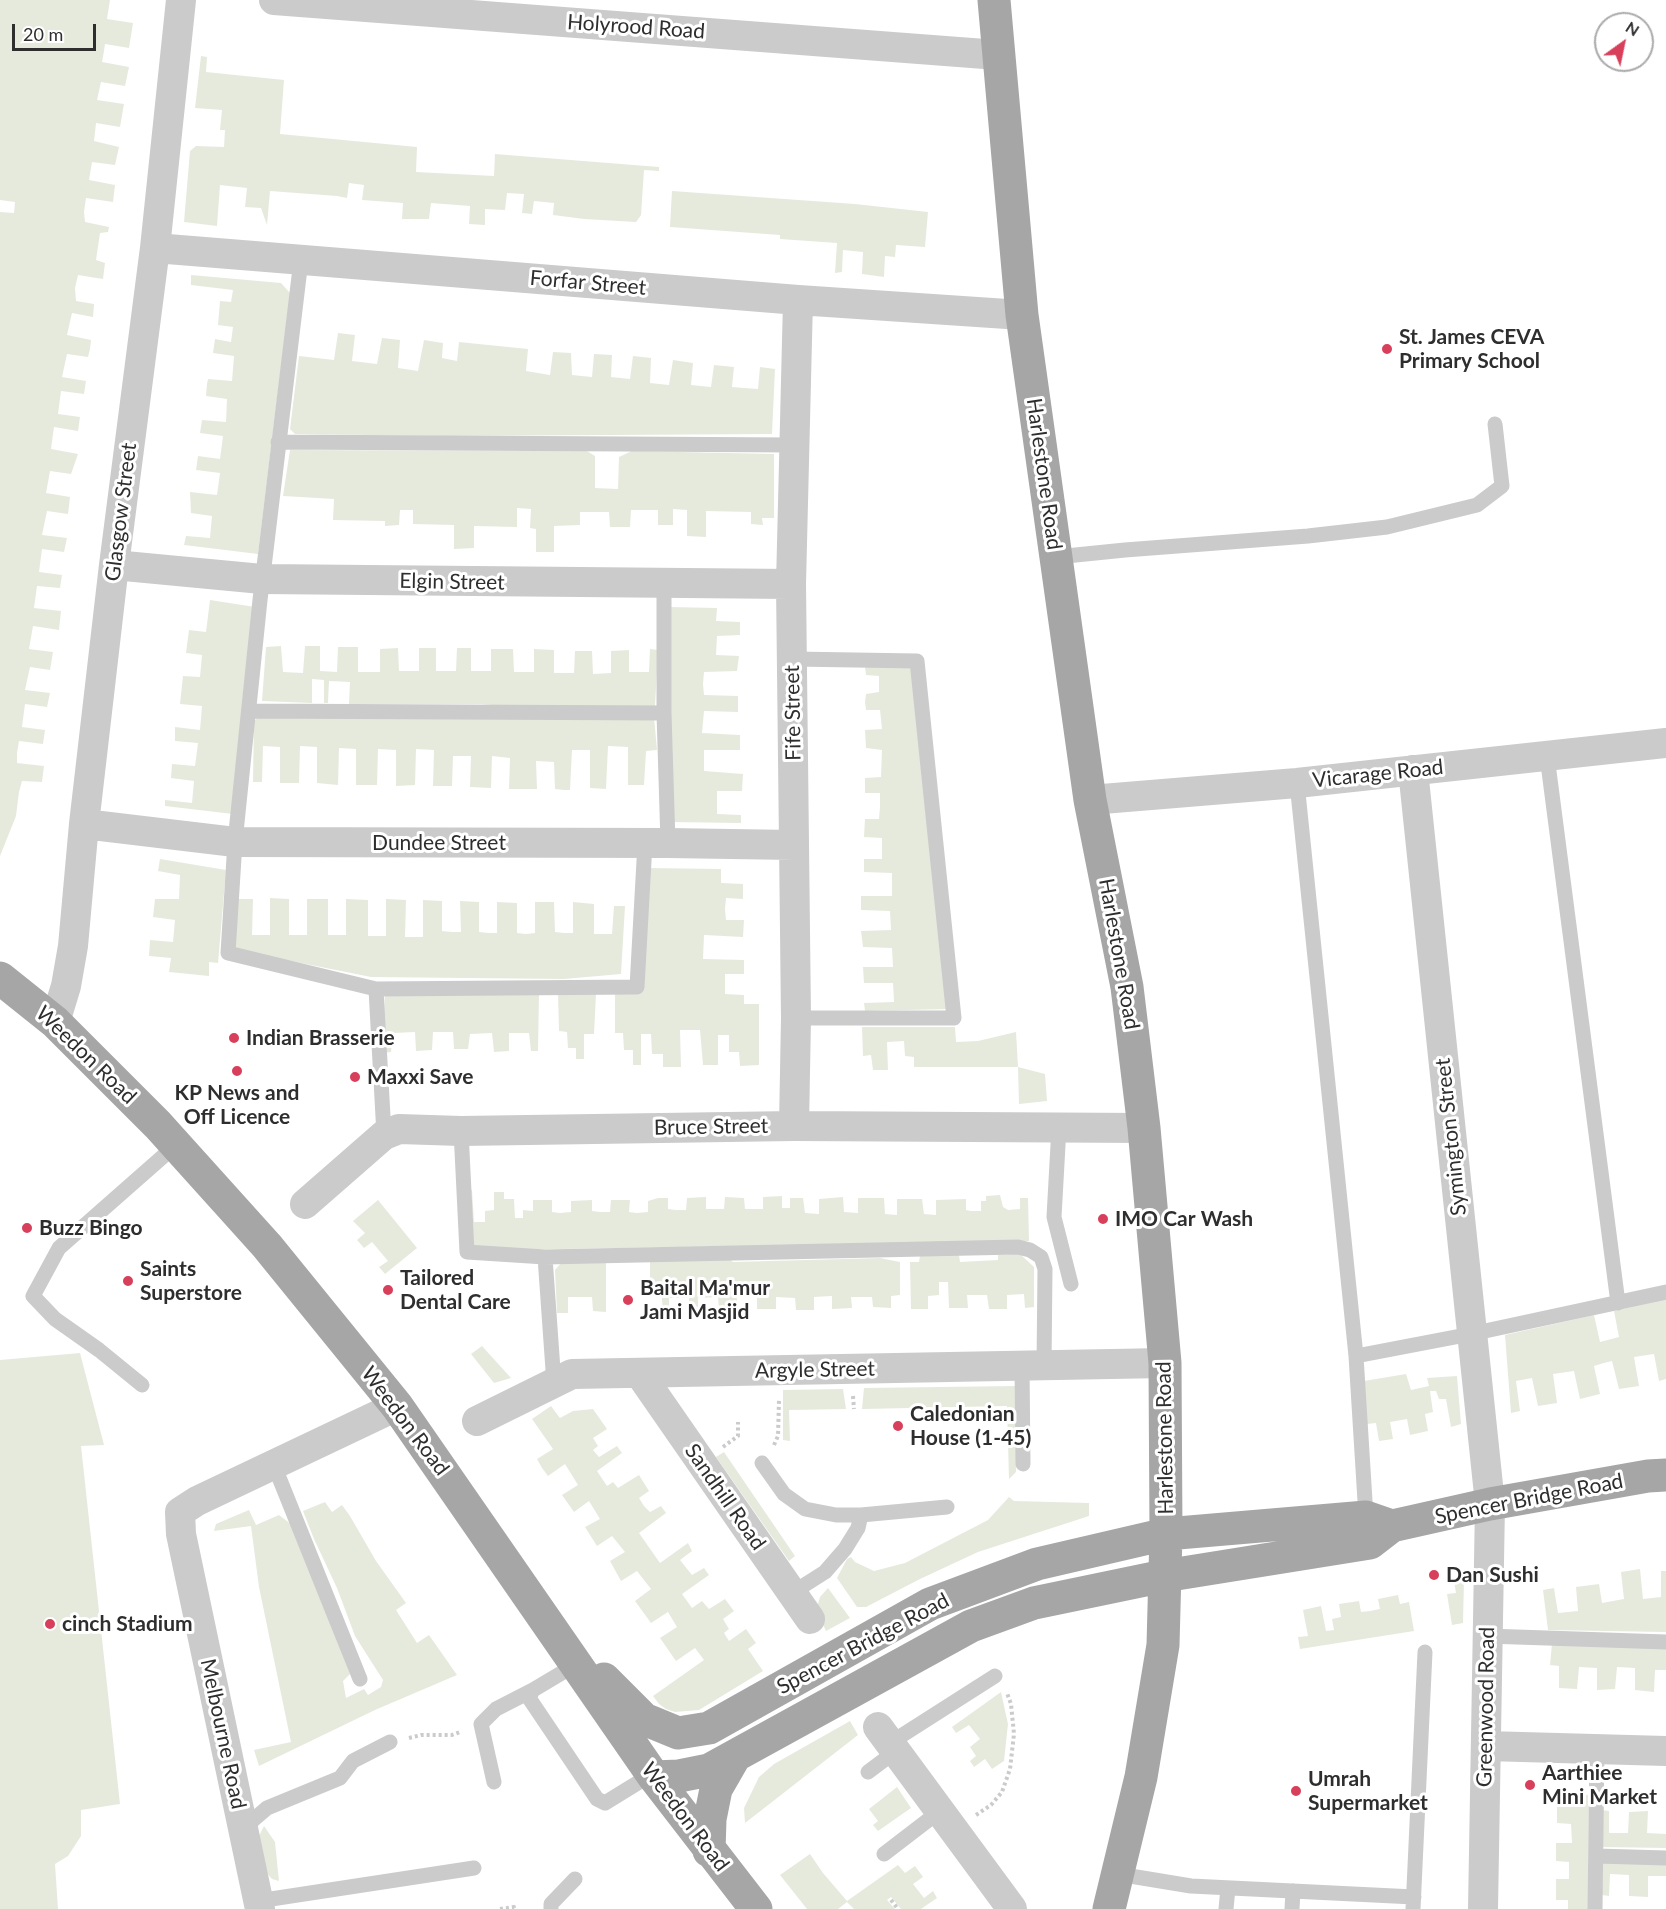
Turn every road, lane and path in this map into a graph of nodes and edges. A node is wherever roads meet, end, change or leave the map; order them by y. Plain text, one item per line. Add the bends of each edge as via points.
1 (181, 0) edge
2 (274, 0) edge
3 (994, 0) edge
4 (998, 55) junction
5 (155, 248) junction
6 (301, 260) junction
7 (798, 300) junction
8 (1022, 315) junction
9 (1495, 424) dead end
10 (278, 442) junction
11 (795, 445) junction
12 (1056, 557) junction
13 (114, 565) junction
14 (262, 579) junction
15 (664, 584) junction
16 (791, 584) junction
17 (793, 659) junction
18 (249, 711) junction
19 (664, 713) junction
20 (1666, 743) edge
21 (1547, 756) junction
22 (1413, 770) junction
23 (1297, 783) junction
24 (1090, 800) junction
25 (84, 824) junction
26 (235, 842) junction
27 (656, 843) junction
28 (795, 845) junction
29 (0, 978) edge
30 (376, 989) junction
31 (796, 1018) junction
32 (55, 1022) junction
33 (794, 1126) junction
34 (1059, 1127) junction
35 (1144, 1128) junction
36 (461, 1131) junction
37 (384, 1135) junction
38 (176, 1145) junction
39 (304, 1204) dead end
40 (545, 1257) junction
41 (1071, 1284) dead end
42 (1666, 1293) edge
43 (1618, 1303) junction
44 (1471, 1334) junction
45 (1356, 1356) junction
46 (1165, 1363) junction
47 (1033, 1365) junction
48 (640, 1374) junction
49 (554, 1384) junction
50 (142, 1385) dead end
51 (779, 1395) dead end
52 (397, 1406) junction
53 (477, 1421) dead end
54 (738, 1422) dead end
55 (719, 1449) dead end
56 (762, 1464) joint
57 (1023, 1464) dead end
58 (274, 1465) junction
59 (1666, 1475) edge
60 (1490, 1504) junction
61 (947, 1507) dead end
62 (861, 1515) junction
63 (1379, 1521) junction
64 (1166, 1534) junction
65 (1164, 1576) junction
66 (792, 1593) junction
67 (810, 1619) dead end
68 (551, 1627) junction
69 (1487, 1636) junction
70 (1666, 1642) edge
71 (1425, 1652) dead end
72 (575, 1665) junction
73 (995, 1676) joint
74 (360, 1678) dead end
75 (533, 1690) junction
76 (481, 1724) junction
77 (888, 1740) junction
78 (390, 1742) joint
79 (1486, 1746) junction
80 (1597, 1749) junction
81 (1666, 1751) edge
82 (735, 1755) junction
83 (868, 1772) dead end
84 (653, 1775) junction
85 (494, 1782) dead end
86 (940, 1811) junction
87 (968, 1822) dead end
88 (244, 1832) junction
89 (709, 1851) junction
90 (885, 1854) dead end
91 (1596, 1856) junction
92 (1666, 1858) edge
93 (474, 1868) dead end
94 (1118, 1874) junction
95 (575, 1879) dead end
96 (1227, 1888) junction
97 (1293, 1891) junction
98 (891, 1900) dead end
99 (1367, 1902) edge
100 (1413, 1903) edge
101 (259, 1905) edge
102 (500, 1909) edge
103 (514, 1909) edge
104 (551, 1909) edge
105 (756, 1909) edge
106 (898, 1909) edge
107 (1012, 1909) edge
108 (1109, 1909) edge
109 (1226, 1909) edge
110 (1292, 1909) edge
111 (1482, 1909) edge
112 (1595, 1909) edge

1 - 5 street, Glasgow Street
2 - 4 street, Holyrood Road
3 - 4 main road, Harlestone Road
4 - 8 main road, Harlestone Road
5 - 6 street, Forfar Street
5 - 13 street, Glasgow Street
6 - 7 street, Forfar Street
6 - 10 lane
7 - 8 street, Forfar Street
7 - 11 street, Fife Street
8 - 12 main road, Harlestone Road
9 - 12 lane via 1502,486 1477,505 1388,527
10 - 11 lane
10 - 14 lane
11 - 16 street, Fife Street
12 - 24 main road, Harlestone Road
13 - 14 street, Elgin Street
13 - 25 street, Glasgow Street
14 - 15 street, Elgin Street
14 - 18 lane
15 - 16 street, Elgin Street
15 - 19 lane
16 - 17 street, Fife Street
17 - 28 street, Fife Street
17 - 31 lane via 918,661 954,1018
18 - 19 lane
18 - 26 lane
19 - 27 lane
20 - 21 street, Vicarage Road
21 - 22 street, Vicarage Road
21 - 43 lane
22 - 23 street, Vicarage Road
22 - 44 street, Symington Street
23 - 24 street, Vicarage Road
23 - 45 lane
24 - 35 main road, Harlestone Road via 1127,987
25 - 26 street, Dundee Street
25 - 32 street, Glasgow Street via 73,946
26 - 27 street, Dundee Street
26 - 30 lane via 228,953
27 - 28 street, Dundee Street
27 - 30 lane via 637,987
28 - 31 street, Fife Street
29 - 32 main road, Weedon Road
30 - 37 lane
31 - 33 street, Fife Street
32 - 38 main road, Weedon Road
33 - 34 street, Bruce Street
33 - 36 street, Bruce Street
34 - 35 street, Bruce Street
34 - 41 lane via 1054,1217
35 - 46 main road, Harlestone Road
36 - 37 street, Bruce Street via 399,1129
36 - 40 lane via 467,1252
37 - 39 street, Bruce Street
38 - 50 lane via 59,1248 33,1296 55,1319
38 - 52 main road, Weedon Road via 267,1246
40 - 47 lane via 1018,1247 1041,1257 1045,1269
40 - 49 lane
42 - 43 lane
43 - 44 lane
44 - 45 lane
44 - 60 street, Symington Street
45 - 63 lane
46 - 47 street, Argyle Street
46 - 64 main road, Harlestone Road
47 - 48 street, Argyle Street
47 - 57 lane
48 - 49 street, Argyle Street via 572,1374
48 - 66 street, Sandhill Road
49 - 53 street, Argyle Street
51 - 56 path via 778,1436
52 - 58 street, Melbourne Road
52 - 68 main road, Weedon Road
54 - 55 path via 738,1436
56 - 62 lane via 784,1494 805,1509
58 - 74 lane
58 - 88 street, Melbourne Road via 180,1512 181,1534
59 - 60 main road, Spencer Bridge Road
60 - 63 main road, Spencer Bridge Road
60 - 69 street, Greenwood Road
61 - 62 lane
62 - 66 lane via 845,1549 825,1572
63 - 64 main road, Spencer Bridge Road
63 - 65 main road, Spencer Bridge Road via 1371,1543
64 - 65 main road, Harlestone Road
64 - 68 main road, Spencer Bridge Road via 1037,1564 930,1604 709,1728 678,1733 644,1719
65 - 82 main road, Spencer Bridge Road via 1034,1603 971,1626
65 - 94 main road, Harlestone Road via 1163,1645 1141,1777
66 - 67 street, Sandhill Road
68 - 72 main road, Weedon Road
69 - 70 lane
69 - 79 street, Greenwood Road
71 - 100 lane
72 - 75 lane
72 - 84 main road, Weedon Road
73 - 77 lane
73 - 87 path via 1003,1682 1011,1704 1014,1734 1010,1769 1002,1792
75 - 76 lane via 496,1709
75 - 84 lane via 529,1698 597,1799 605,1803
76 - 78 path via 452,1735 421,1735
76 - 85 lane
77 - 83 lane
77 - 86 street
78 - 88 lane via 353,1761 340,1778 267,1808
79 - 80 street
79 - 111 street, Greenwood Road
80 - 81 street
80 - 91 lane
82 - 84 main road, Spencer Bridge Road via 709,1770 680,1776
82 - 89 main road via 716,1789
84 - 89 main road, Weedon Road
86 - 90 lane
86 - 107 street
88 - 101 street, Melbourne Road
89 - 105 main road, Weedon Road
91 - 92 lane
91 - 112 lane
93 - 101 lane
94 - 96 lane
94 - 108 main road, Harlestone Road
95 - 104 lane via 551,1904
96 - 97 lane
96 - 109 lane
97 - 99 lane
97 - 110 lane
98 - 106 path
99 - 100 lane
102 - 103 path

